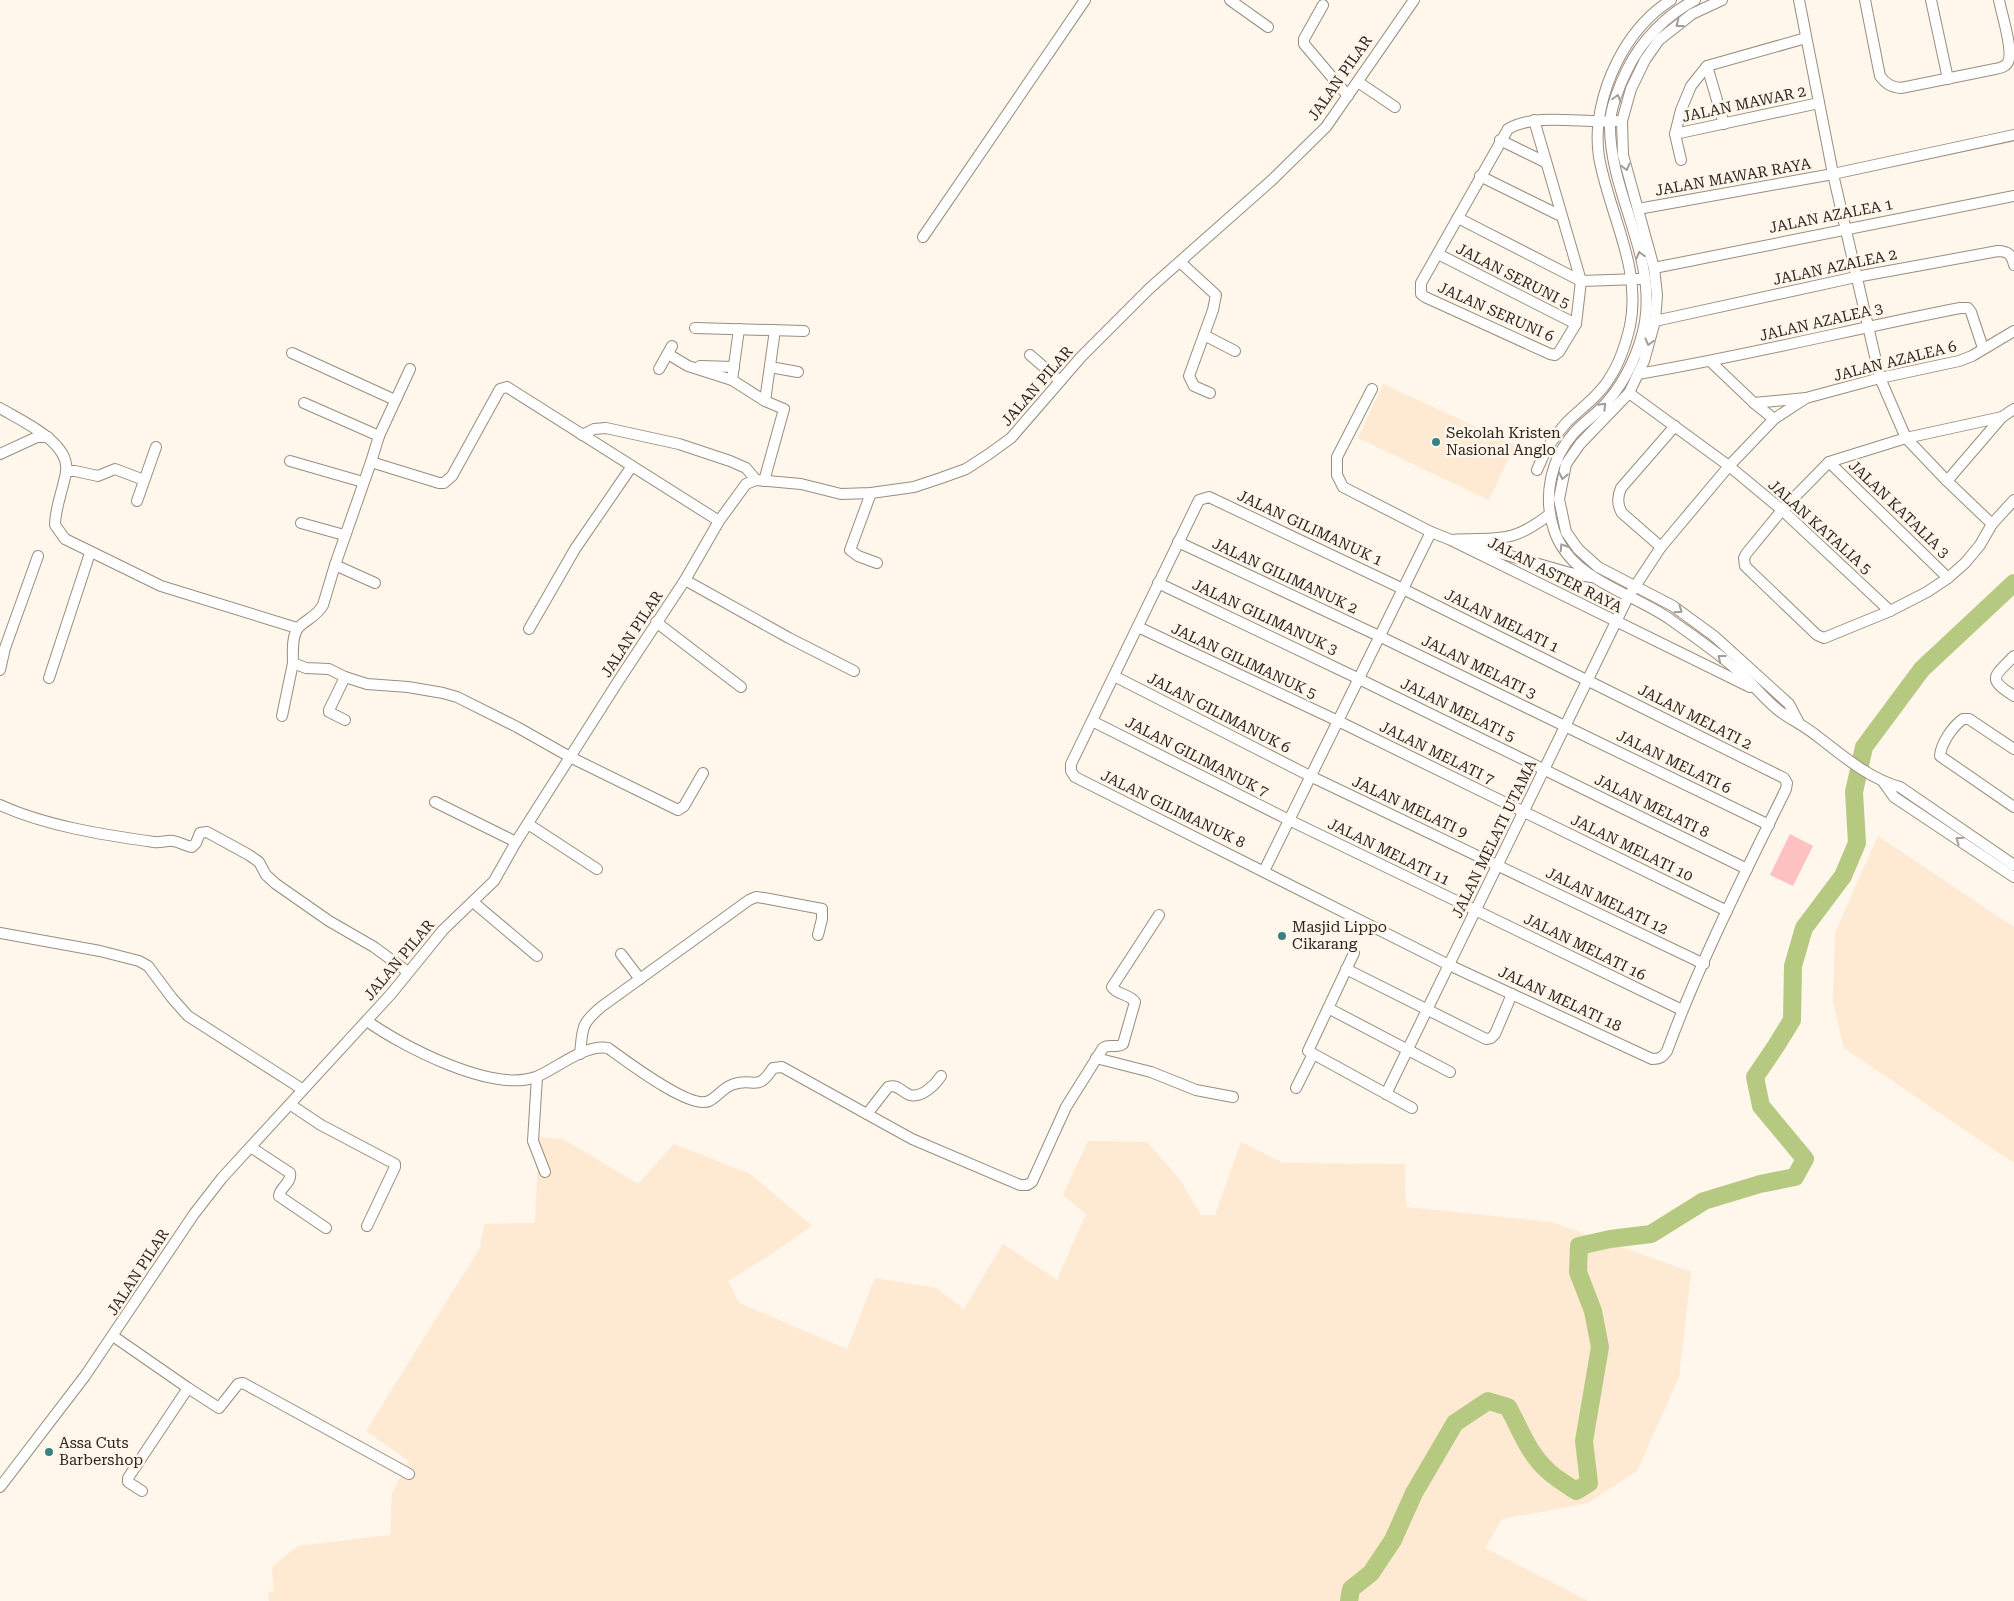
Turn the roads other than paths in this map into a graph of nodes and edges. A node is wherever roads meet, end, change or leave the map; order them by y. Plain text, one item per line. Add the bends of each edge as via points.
1 (1085, 0) edge
2 (1230, 0) edge
3 (1414, 0) edge
4 (1671, 0) edge
5 (1693, 0) edge
6 (1722, 0) edge
7 (1799, 0) edge
8 (1865, 0) edge
9 (1931, 0) edge
10 (1998, 0) edge
11 (1323, 5) dead end
12 (1268, 27) dead end
13 (1806, 38) junction
14 (1707, 66) junction
15 (1948, 79) junction
16 (1358, 82) junction
17 (1348, 96) junction
18 (1819, 103) junction
19 (1395, 107) dead end
20 (1534, 120) junction
21 (1622, 121) junction
22 (1599, 122) junction
23 (1610, 122) junction
24 (1724, 124) junction
25 (1675, 134) junction
26 (2014, 135) edge
27 (1500, 140) junction
28 (1681, 160) dead end
29 (1545, 162) junction
30 (1833, 174) junction
31 (1480, 176) junction
32 (2014, 196) edge
33 (1638, 209) junction
34 (1561, 216) junction
35 (1458, 218) junction
36 (1846, 228) junction
37 (923, 237) dead end
38 (1438, 254) junction
39 (1180, 262) junction
40 (2014, 265) edge
41 (1654, 268) junction
42 (1856, 277) junction
43 (1645, 279) junction
44 (1632, 280) junction
45 (1581, 282) junction
46 (1655, 321) junction
47 (1576, 324) junction
48 (1868, 326) junction
49 (695, 328) dead end
50 (738, 329) junction
51 (775, 330) junction
52 (2014, 330) edge
53 (804, 331) dead end
54 (1204, 335) junction
55 (1983, 348) junction
56 (1235, 351) dead end
57 (292, 353) dead end
58 (1030, 355) dead end
59 (1711, 362) junction
60 (688, 366) junction
61 (734, 367) junction
62 (770, 368) junction
63 (410, 369) dead end
64 (659, 369) dead end
65 (798, 372) dead end
66 (1638, 374) junction
67 (1880, 378) junction
68 (1609, 379) junction
69 (732, 380) junction
70 (1060, 381) junction
71 (1619, 386) junction
72 (1372, 389) dead end
73 (1210, 393) dead end
74 (1628, 393) junction
75 (1806, 398) junction
76 (395, 400) junction
77 (765, 401) junction
78 (304, 403) dead end
79 (1754, 403) junction
80 (0, 408) edge
81 (2014, 409) edge
82 (2002, 417) junction
83 (1774, 419) junction
84 (1675, 426) junction
85 (582, 435) junction
86 (379, 436) junction
87 (48, 437) junction
88 (1906, 438) junction
89 (156, 447) dead end
90 (0, 454) edge
91 (290, 461) dead end
92 (371, 462) junction
93 (1829, 462) junction
94 (632, 466) junction
95 (1729, 466) junction
96 (1553, 468) junction
97 (66, 471) junction
98 (144, 480) junction
99 (760, 480) junction
100 (1947, 480) junction
101 (363, 482) junction
102 (870, 493) junction
103 (2014, 500) edge
104 (137, 501) dead end
105 (1782, 510) junction
106 (1550, 514) junction
107 (718, 522) junction
108 (301, 523) dead end
109 (1992, 524) junction
110 (1431, 532) junction
111 (344, 535) junction
112 (1451, 540) junction
113 (1178, 542) junction
114 (1661, 548) junction
115 (90, 553) junction
116 (38, 556) dead end
117 (877, 563) dead end
118 (335, 565) junction
119 (1592, 577) junction
120 (1948, 578) junction
121 (685, 580) junction
122 (375, 582) dead end
123 (1158, 583) junction
124 (1636, 587) junction
125 (1403, 589) junction
126 (1628, 597) junction
127 (1890, 611) junction
128 (656, 622) junction
129 (1616, 622) junction
130 (1138, 627) junction
131 (297, 628) junction
132 (529, 629) dead end
133 (1379, 636) junction
134 (2014, 656) edge
135 (293, 664) junction
136 (0, 670) edge
137 (854, 671) dead end
138 (1114, 676) junction
139 (49, 678) dead end
140 (345, 678) junction
141 (1359, 679) junction
142 (1588, 680) junction
143 (742, 687) dead end
144 (1755, 689) junction
145 (2014, 696) edge
146 (282, 716) dead end
147 (344, 720) dead end
148 (1092, 721) junction
149 (1338, 721) junction
150 (1799, 722) junction
151 (1566, 726) junction
152 (2014, 749) edge
153 (570, 757) junction
154 (1544, 769) junction
155 (703, 773) dead end
156 (1310, 776) junction
157 (435, 802) dead end
158 (0, 805) edge
159 (2014, 807) edge
160 (1524, 812) junction
161 (1932, 816) junction
162 (1289, 820) junction
163 (528, 824) junction
164 (1769, 825) junction
165 (516, 842) junction
166 (1980, 842) junction
167 (1974, 851) junction
168 (1497, 865) junction
169 (2012, 867) edge
170 (598, 869) dead end
171 (1746, 869) junction
172 (1264, 871) junction
173 (473, 902) junction
174 (1476, 911) junction
175 (1727, 911) junction
176 (1159, 915) dead end
177 (0, 933) edge
178 (818, 935) dead end
179 (621, 954) dead end
180 (1354, 954) dead end
181 (537, 956) dead end
182 (1449, 964) junction
183 (1704, 964) junction
184 (1346, 969) junction
185 (408, 972) junction
186 (640, 980) junction
187 (1512, 994) junction
188 (1328, 1008) junction
189 (1427, 1010) junction
190 (1682, 1010) junction
191 (367, 1021) junction
192 (1408, 1050) junction
193 (1310, 1052) junction
194 (580, 1054) junction
195 (1096, 1058) junction
196 (1450, 1072) dead end
197 (941, 1076) dead end
198 (536, 1077) junction
199 (1296, 1088) dead end
200 (302, 1089) junction
201 (1386, 1094) junction
202 (1233, 1097) dead end
203 (291, 1105) junction
204 (1412, 1108) dead end
205 (867, 1114) junction
206 (252, 1148) junction
207 (545, 1172) dead end
208 (367, 1226) dead end
209 (326, 1228) dead end
210 (113, 1336) junction
211 (188, 1388) junction
212 (409, 1474) dead end
213 (0, 1487) edge
214 (142, 1491) dead end

1 - 37 street
2 - 12 street
3 - 16 street, JALAN PILAR
4 - 22 street via 1634,32 1624,48 1608,82
23 -> 5 street via 1624,77 1639,50 1662,24
6 -> 21 street, JALAN ASTER RAYA via 1692,14 1659,40 1634,79
7 - 13 street
8 - 15 street via 1880,76 1886,84 1901,88
9 - 15 street
10 - 15 street via 2008,38 2008,62 2003,67
11 - 17 street via 1304,44
13 - 14 street
13 - 18 street
14 - 24 street
14 - 25 street via 1685,98
16 - 17 street, JALAN PILAR
16 - 19 street
17 - 39 street, JALAN PILAR via 1326,126 1272,180
18 - 24 street, JALAN MAWAR 2
18 - 30 street
20 - 22 street
20 - 27 street via 1508,129
20 - 29 street
21 - 23 street
21 -> 33 street, JALAN ASTER RAYA via 1623,155
22 - 23 street
22 - 44 street via 1599,156
43 -> 23 street via 1615,170
24 - 25 street, JALAN MAWAR 2
25 - 28 street
26 - 30 street, JALAN MAWAR RAYA
27 - 29 street
27 - 31 street
29 - 34 street
30 - 33 street, JALAN MAWAR RAYA
30 - 36 street
31 - 34 street
31 - 35 street
32 - 36 street, JALAN AZALEA 1
33 - 41 street, JALAN ASTER RAYA
34 - 45 street
35 - 38 street
35 - 45 street
36 - 41 street, JALAN AZALEA 1
36 - 42 street
38 - 47 street, JALAN SERUNI 5
38 - 47 street, JALAN SERUNI 6 via 1421,283 1421,294 1555,355
39 - 54 street via 1216,295
39 - 70 street, JALAN PILAR via 1081,356
40 - 42 street, JALAN AZALEA 2 via 2010,254 1998,251
41 - 46 street, JALAN ASTER RAYA via 1658,296
42 - 46 street, JALAN AZALEA 2
42 - 48 street
43 - 44 street
43 - 71 street via 1642,333
44 - 45 street
44 - 68 street via 1630,327
45 - 47 street
46 -> 66 street, JALAN ASTER RAYA
48 - 55 street, JALAN AZALEA 3 via 1968,308
48 - 59 street, JALAN AZALEA 3
48 - 67 street
49 - 50 street
50 - 51 street
50 - 61 street
51 - 53 street
51 - 62 street
52 - 55 street, JALAN AZALEA 6
54 - 56 street
54 - 73 street via 1190,381
55 - 67 street, JALAN AZALEA 6 via 1959,361
57 - 76 street
58 - 70 street
59 - 66 street, JALAN AZALEA 3
59 - 79 street
60 - 61 street
60 - 64 street via 670,350
60 - 69 street
61 - 69 street
62 - 65 street
62 - 77 street
63 - 76 street
66 - 74 street, JALAN ASTER RAYA
67 - 75 street, JALAN AZALEA 6
67 - 88 street
68 - 71 street
68 - 96 street via 1558,433 1539,466
69 - 77 street
70 - 102 street, JALAN PILAR via 1011,438 966,469 914,487
96 -> 71 street via 1574,433
72 - 110 street, JALAN ASTER RAYA via 1337,457 1337,475 1343,487
74 - 84 street, JALAN KATALIA 5
74 -> 124 street, JALAN ASTER RAYA via 1580,444 1566,464 1559,499 1566,532 1578,549 1598,567
75 - 79 street, JALAN AZALEA 6
75 - 83 street, JALAN AZALEA 6
76 - 86 street
77 - 99 street via 784,409
78 - 86 street
79 - 83 street
80 - 87 street
81 - 82 street
82 - 88 street
82 - 100 street
83 - 95 street, JALAN AZALEA 6
84 - 95 street, JALAN KATALIA 5
84 - 114 street via 1618,495 1622,513
85 - 92 street via 507,387 502,387 447,481 439,483
85 - 94 street
85 - 99 street via 606,428 679,444 730,460
86 - 92 street
87 - 90 street via 37,437
87 - 97 street via 62,453
88 - 93 street
88 - 100 street
89 - 98 street
91 - 101 street
92 - 101 street
93 - 105 street
93 - 120 street, JALAN KATALIA 3
94 - 107 street
94 - 132 street via 575,549
95 - 105 street, JALAN KATALIA 5
95 - 114 street, JALAN AZALEA 6
96 - 106 street via 1548,496
97 - 98 street via 98,476 115,469
97 - 115 street via 54,525 65,539
98 - 104 street
99 - 102 street, JALAN PILAR via 802,484 841,494
99 - 107 street, JALAN PILAR via 746,484
100 - 109 street
101 - 111 street
102 - 117 street via 850,550
103 - 109 street
105 - 127 street, JALAN KATALIA 5
105 - 127 street via 1746,554 1744,563 1817,635 1824,638
106 - 112 street via 1528,530 1505,539
119 -> 106 street via 1564,550
107 - 121 street, JALAN PILAR
108 - 111 street
109 - 120 street via 1980,545
110 - 112 street, JALAN ASTER RAYA
110 - 125 street
111 - 118 street
112 - 119 street
112 - 129 street, JALAN ASTER RAYA
113 - 123 street
113 - 125 street, JALAN GILIMANUK 1 via 1199,500 1210,497
113 - 133 street, JALAN GILIMANUK 2
114 - 124 street, JALAN MELATI UTAMA
115 - 131 street via 161,586
115 - 139 street
116 - 136 street
118 - 122 street
118 - 131 street via 323,605
119 - 126 street, JALAN ASTER RAYA
120 - 127 street
121 - 128 street, JALAN PILAR
121 - 137 street
123 - 130 street
123 - 141 street, JALAN GILIMANUK 3
124 - 126 street, JALAN MELATI UTAMA
124 -> 150 street, JALAN ASTER RAYA via 1673,606 1714,636 1789,704
125 - 133 street
125 - 142 street, JALAN MELATI 1
126 - 129 street, JALAN MELATI UTAMA
144 -> 126 street, JALAN ASTER RAYA via 1739,671 1668,618
128 - 143 street
128 - 153 street, JALAN PILAR
129 - 142 street, JALAN MELATI UTAMA
129 - 144 street, JALAN ASTER RAYA
130 - 138 street
130 - 149 street, JALAN GILIMANUK 5
131 - 135 street
133 - 141 street
133 - 151 street, JALAN MELATI 3
134 - 145 street via 1997,673 1996,680 1998,686
135 - 140 street via 306,668 329,668
135 - 146 street
138 - 148 street
138 - 156 street, JALAN GILIMANUK 6
140 - 147 street via 329,710
140 - 153 street via 457,697
141 - 149 street
141 - 154 street, JALAN MELATI 5
142 - 151 street, JALAN MELATI UTAMA
142 - 164 street, JALAN MELATI 2 via 1784,778 1786,789
144 - 150 street, JALAN ASTER RAYA via 1782,713
148 - 162 street, JALAN GILIMANUK 7
148 - 172 street, JALAN GILIMANUK 8 via 1071,764 1074,777
149 - 156 street
149 - 160 street, JALAN MELATI 7
150 - 161 street via 1884,782 1894,797
151 - 154 street, JALAN MELATI UTAMA
151 - 164 street, JALAN MELATI 6
152 - 159 street via 1963,718 1940,748 1940,756
153 - 155 street via 678,810 684,806
153 - 163 street, JALAN PILAR
154 - 160 street, JALAN MELATI UTAMA
154 - 171 street, JALAN MELATI 8
156 - 162 street
156 - 168 street, JALAN MELATI 9
157 - 165 street
158 - 185 street via 24,816 192,847 200,833 207,832 249,855 280,887
160 - 168 street, JALAN MELATI UTAMA
160 - 175 street, JALAN MELATI 10
161 - 166 street
167 -> 161 street
162 - 172 street
162 - 174 street, JALAN MELATI 11
163 - 165 street, JALAN PILAR
163 - 170 street
164 - 171 street
165 - 173 street, JALAN PILAR via 494,881
166 - 167 street
166 - 169 street
167 - 169 street
168 - 174 street, JALAN MELATI UTAMA
168 - 183 street, JALAN MELATI 12
171 - 175 street
172 - 182 street, JALAN GILIMANUK 8
173 - 181 street
173 - 185 street, JALAN PILAR via 443,930
174 - 182 street, JALAN MELATI UTAMA
174 - 190 street, JALAN MELATI 16
175 - 183 street
176 - 195 street via 1112,987 1135,1002 1123,1044 1105,1046
177 - 200 street via 92,950 148,966 188,1016
178 - 186 street via 822,909 756,897
179 - 186 street
180 - 184 street
182 - 187 street, JALAN MELATI 18
182 - 189 street, JALAN MELATI UTAMA
183 - 190 street
184 - 188 street
184 - 189 street
185 - 191 street, JALAN PILAR
186 - 194 street via 586,1020
187 - 189 street via 1495,1034 1486,1039
187 - 190 street, JALAN MELATI 18 via 1652,1059 1658,1059 1667,1051
188 - 192 street
188 - 193 street
189 - 192 street, JALAN MELATI UTAMA
191 - 198 street via 445,1064 496,1078 524,1080
191 - 200 street, JALAN PILAR
192 - 196 street
192 - 201 street, JALAN MELATI UTAMA
193 - 199 street
193 - 201 street
194 - 198 street
194 - 205 street via 596,1047 608,1048 664,1087 701,1102 709,1102 724,1088 736,1083 757,1084 773,1068 782,1067
195 - 202 street via 1151,1072 1196,1090
195 - 205 street via 1066,1108 1032,1182 1027,1185 1020,1185 912,1139
197 - 205 street via 936,1085 914,1095 894,1085 888,1087
198 - 207 street via 533,1141
200 - 203 street, JALAN PILAR
201 - 204 street
203 - 206 street, JALAN PILAR
203 - 208 street via 395,1164
206 - 209 street via 290,1174 279,1196
206 - 210 street, JALAN PILAR via 222,1178 194,1214
210 - 211 street
210 - 213 street, JALAN PILAR
211 - 212 street via 219,1408 238,1384 243,1383
211 - 214 street via 128,1478 128,1482

